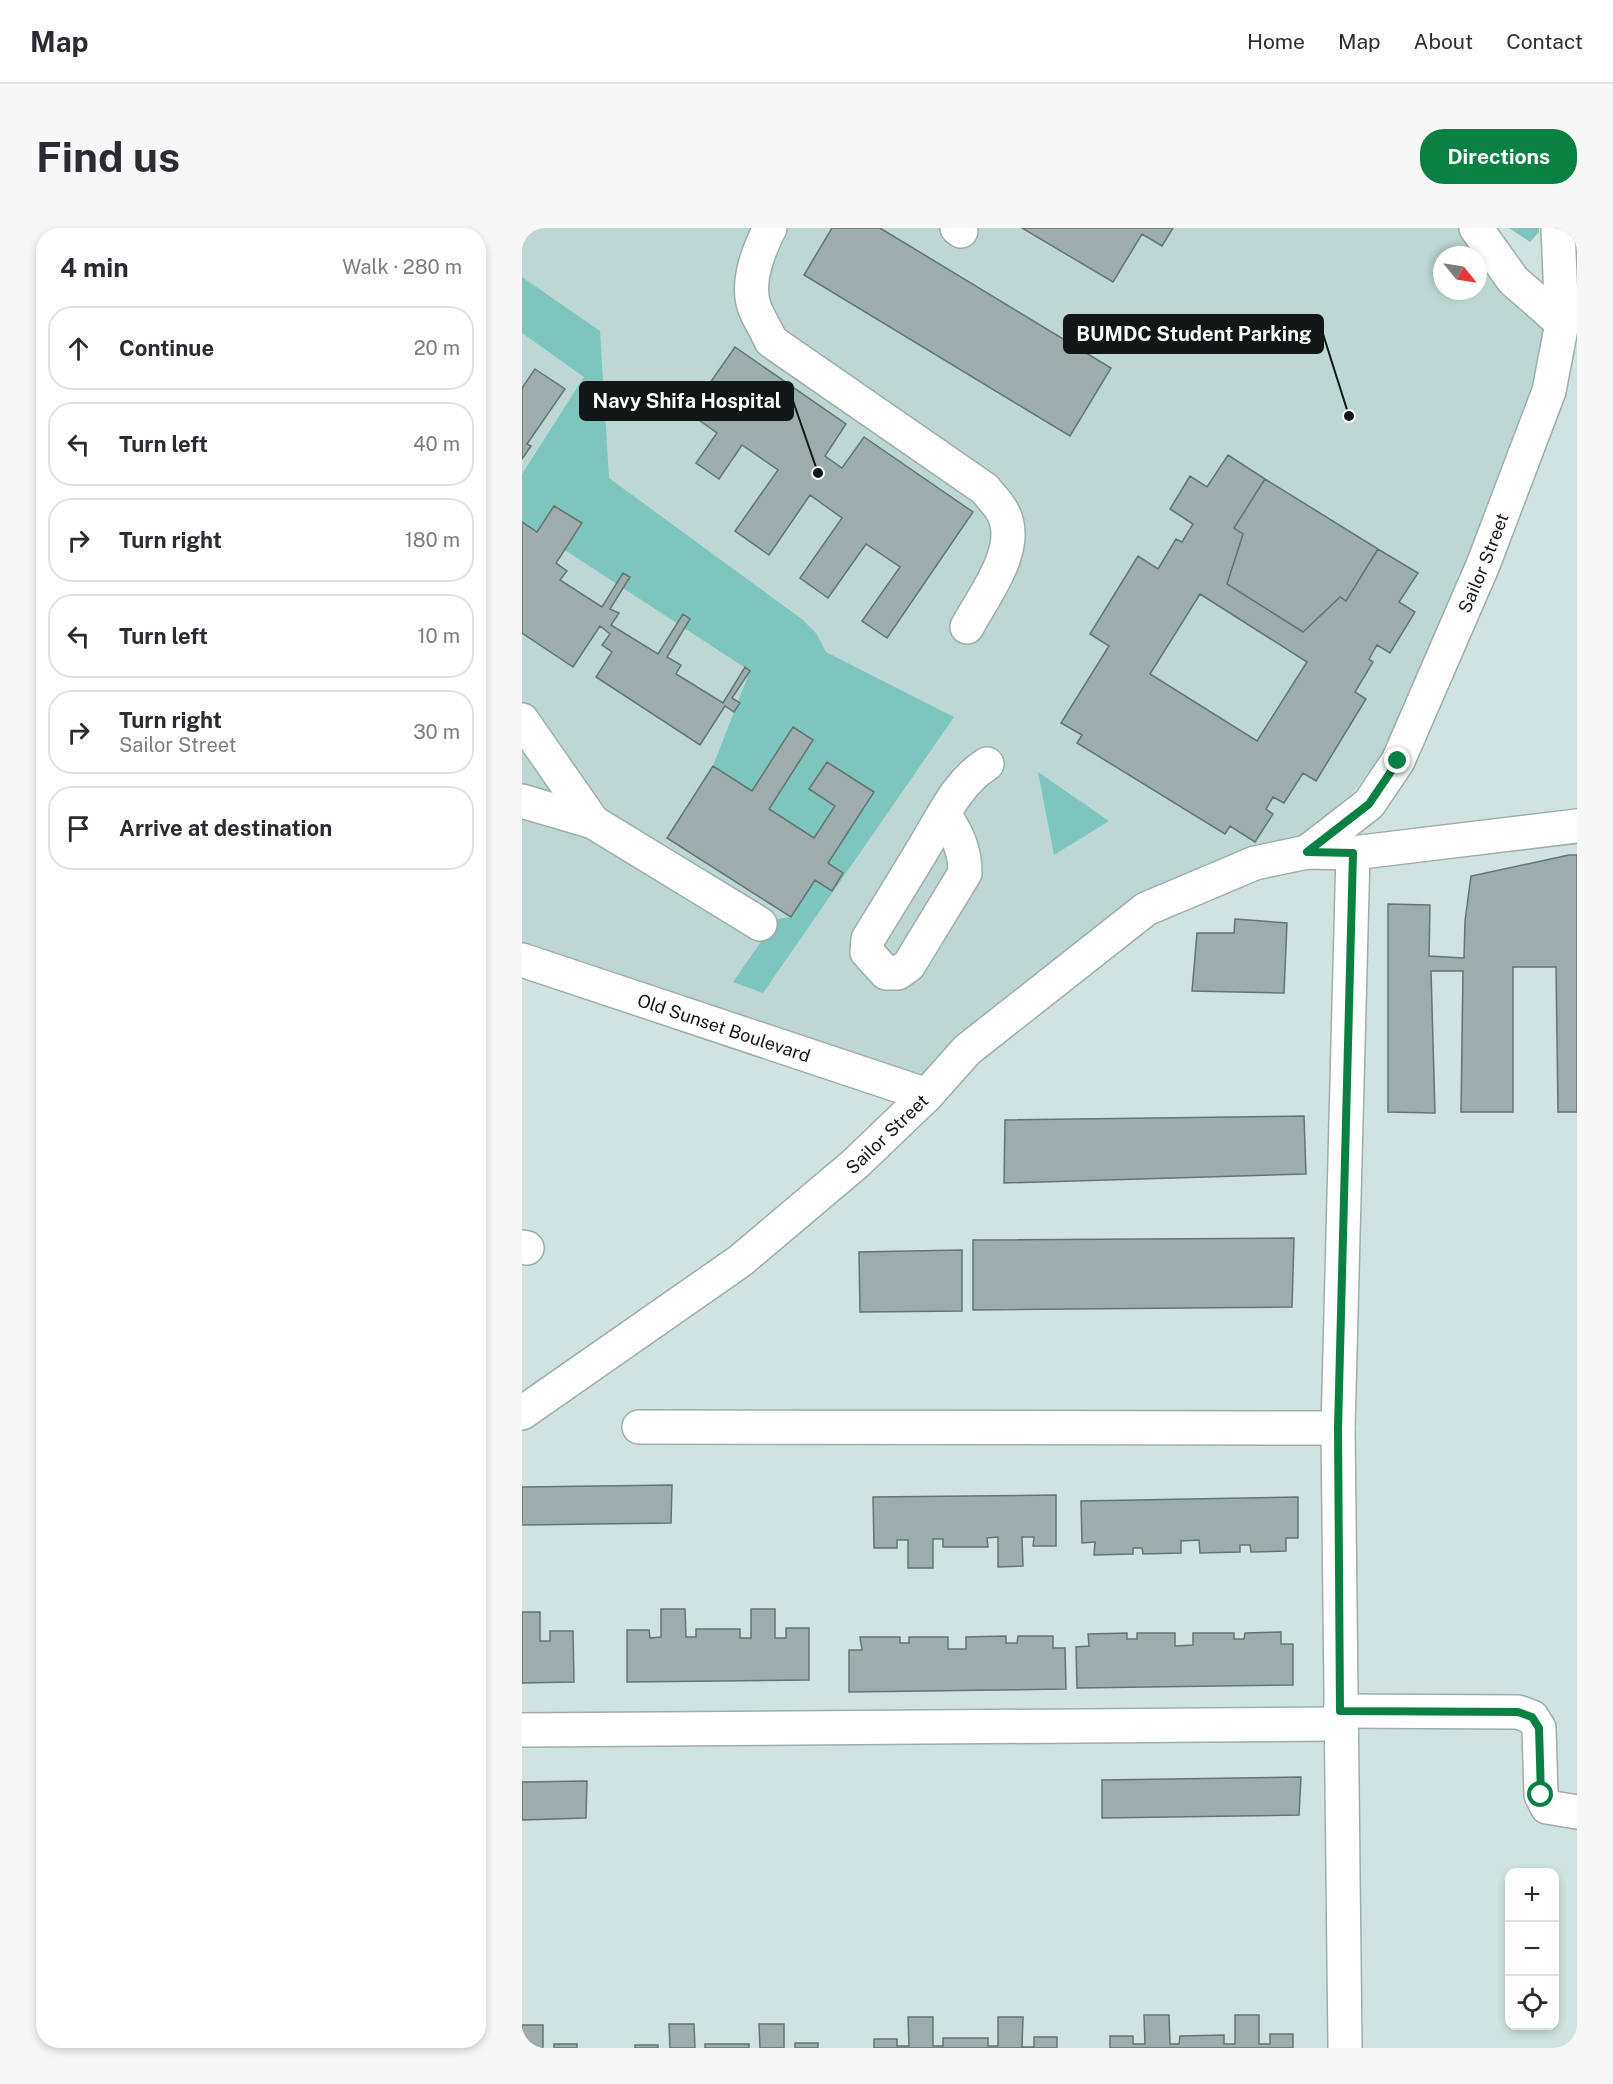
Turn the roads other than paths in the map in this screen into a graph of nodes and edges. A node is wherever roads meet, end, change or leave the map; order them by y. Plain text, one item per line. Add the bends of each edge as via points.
1 (770, 228) edge
2 (1476, 228) edge
3 (1558, 228) edge
4 (1562, 323) junction
5 (968, 627) dead end
6 (522, 720) edge
7 (987, 764) dead end
8 (522, 801) edge
9 (944, 814) dead end
10 (593, 822) junction
11 (1577, 826) edge
12 (1307, 852) junction
13 (1353, 853) junction
14 (760, 924) dead end
15 (522, 960) edge
16 (927, 1095) junction
17 (522, 1413) edge
18 (639, 1427) dead end
19 (1338, 1428) junction
20 (1340, 1718) junction
21 (522, 1730) edge
22 (1577, 1812) edge
23 (1345, 2048) edge

1 - 5 street via 762,242 752,283 754,305 771,340 985,489 1003,511 1009,535 1001,564
2 - 4 street via 1514,280
3 - 4 street, Sailor Street
4 - 12 street, Sailor Street via 1545,402 1483,565 1398,761 1369,804
6 - 10 street
7 - 9 street via 963,785
8 - 10 street
10 - 14 street
11 - 13 street
12 - 13 street
12 - 16 street, Sailor Street via 1255,864 1146,909 967,1050
13 - 19 street
15 - 16 street, Old Sunset Boulevard
16 - 17 street, Sailor Street via 855,1164 740,1261
18 - 19 street
19 - 20 street
20 - 21 street
20 - 22 street via 1518,1712 1532,1717 1539,1728 1541,1795 1547,1807
20 - 23 street

